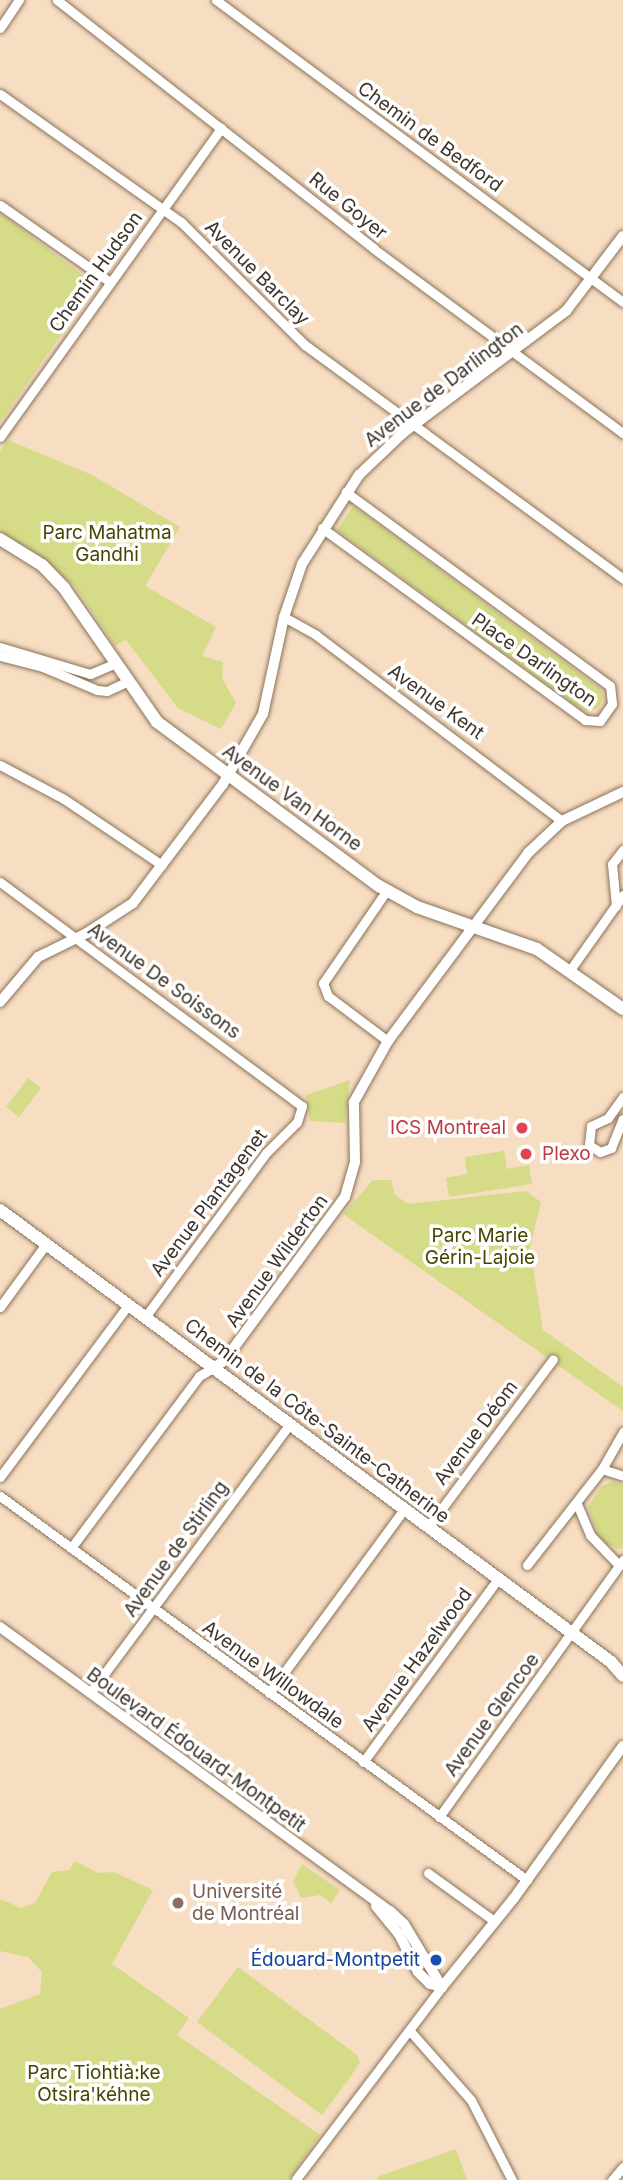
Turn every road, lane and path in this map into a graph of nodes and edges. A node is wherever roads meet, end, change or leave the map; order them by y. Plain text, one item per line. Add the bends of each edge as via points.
1 (19, 0) edge
2 (57, 0) edge
3 (216, 0) edge
4 (0, 28) edge
5 (0, 94) edge
6 (221, 128) junction
7 (0, 205) edge
8 (163, 209) junction
9 (623, 236) edge
10 (592, 279) junction
11 (110, 282) junction
12 (623, 302) edge
13 (515, 354) junction
14 (416, 424) junction
15 (623, 433) edge
16 (1, 435) edge
17 (346, 492) junction
18 (322, 528) junction
19 (0, 538) edge
20 (623, 579) edge
21 (285, 617) junction
22 (0, 647) edge
23 (0, 656) edge
24 (114, 664) junction
25 (60, 668) junction
26 (126, 682) junction
27 (0, 765) edge
28 (229, 775) junction
29 (623, 793) edge
30 (562, 821) junction
31 (623, 850) edge
32 (162, 865) junction
33 (0, 882) edge
34 (387, 890) junction
35 (623, 894) edge
36 (616, 906) junction
37 (472, 926) junction
38 (76, 938) junction
39 (570, 970) junction
40 (0, 1002) edge
41 (623, 1009) edge
42 (388, 1041) junction
43 (623, 1097) edge
44 (303, 1112) joint
45 (623, 1119) edge
46 (0, 1210) edge
47 (46, 1244) junction
48 (128, 1305) junction
49 (0, 1307) edge
50 (145, 1317) junction
51 (553, 1359) dead end
52 (213, 1367) junction
53 (289, 1425) junction
54 (623, 1432) edge
55 (602, 1469) junction
56 (623, 1476) edge
57 (0, 1477) edge
58 (0, 1496) edge
59 (577, 1504) junction
60 (404, 1509) junction
61 (428, 1527) junction
62 (71, 1548) junction
63 (620, 1562) edge
64 (527, 1565) dead end
65 (498, 1579) junction
66 (153, 1608) junction
67 (0, 1627) edge
68 (570, 1632) junction
69 (617, 1664) edge
70 (623, 1676) edge
71 (90, 1693) junction
72 (269, 1693) junction
73 (623, 1746) edge
74 (363, 1762) junction
75 (439, 1817) junction
76 (428, 1873) dead end
77 (525, 1878) junction
78 (493, 1920) junction
79 (442, 1987) junction
80 (410, 2031) junction
81 (623, 2166) edge
82 (296, 2179) edge
83 (512, 2180) edge
84 (612, 2180) edge

1 - 4 street
2 - 6 street, Rue Goyer
3 - 10 street, Chemin de Bedford
5 - 8 street, Avenue Barclay
6 - 8 street, Chemin Hudson
6 - 13 street, Rue Goyer
7 - 11 street
8 - 11 street, Chemin Hudson
8 - 14 street, Avenue Barclay via 217,255 287,331
9 - 10 street, Avenue de Darlington
10 - 12 street, Chemin de Bedford
10 - 13 street, Avenue de Darlington via 566,311
11 - 16 street, Chemin Hudson
13 - 14 street, Avenue de Darlington
13 - 15 street, Rue Goyer
14 - 17 street, Avenue de Darlington via 373,460
14 - 20 street, Avenue Barclay
17 - 18 street, Avenue de Darlington
17 - 18 street, Place Darlington via 610,686 612,705 600,721 585,720
18 - 21 street, Avenue de Darlington via 302,565
19 - 24 main road, Avenue Van Horne via 42,565 64,588
21 - 28 street, Avenue de Darlington via 263,714
21 - 30 street, Avenue Kent via 546,804
22 - 25 street
23 - 25 street
24 - 25 street via 90,674
24 - 26 main road, Avenue Van Horne
25 - 26 street via 97,690 115,689
26 - 28 main road, Avenue Van Horne via 157,722
27 - 32 street via 64,799
28 - 32 street, Avenue de Darlington
28 - 34 main road, Avenue Van Horne
29 - 30 street, Avenue Wilderton
30 - 37 street, Avenue Wilderton via 528,853
31 - 36 street via 612,864
32 - 38 street, Avenue de Darlington via 123,911
33 - 38 street, Avenue De Soissons
34 - 37 main road, Avenue Van Horne
34 - 42 street via 323,982 328,996
35 - 36 street
36 - 39 street
37 - 39 main road, Avenue Van Horne via 522,942
37 - 42 street, Avenue Wilderton
38 - 40 street, Avenue de Darlington via 38,957
38 - 44 street, Avenue De Soissons via 295,1097
39 - 41 main road, Avenue Van Horne
42 - 52 street, Avenue Wilderton via 354,1102 355,1162 345,1198 224,1362
43 - 45 street via 608,1118 591,1126 589,1146 600,1152 611,1148
44 - 50 street, Avenue Plantagenet via 266,1153
46 - 47 main road, Chemin de la Côte-Sainte-Catherine
47 - 48 main road, Chemin de la Côte-Sainte-Catherine
47 - 49 street
48 - 50 main road, Chemin de la Côte-Sainte-Catherine
48 - 57 street
50 - 52 main road, Chemin de la Côte-Sainte-Catherine
51 - 61 street, Avenue Déom
52 - 53 main road, Chemin de la Côte-Sainte-Catherine
52 - 62 street, Avenue Wilderton via 199,1376
53 - 60 main road, Chemin de la Côte-Sainte-Catherine
53 - 66 street, Avenue de Stirling
54 - 55 street
55 - 56 street
55 - 59 street
58 - 62 street, Avenue Willowdale
59 - 63 street via 590,1535
59 - 64 street via 564,1514
60 - 61 main road, Chemin de la Côte-Sainte-Catherine
60 - 72 street
61 - 65 main road, Chemin de la Côte-Sainte-Catherine
62 - 66 street, Avenue Willowdale
63 - 68 street, Avenue Glencoe
65 - 68 main road, Chemin de la Côte-Sainte-Catherine
65 - 74 street, Avenue Hazelwood
66 - 71 street, Avenue de Stirling
66 - 72 street, Avenue Willowdale
67 - 71 street, Boulevard Édouard-Montpetit
68 - 69 main road, Chemin de la Côte-Sainte-Catherine
68 - 75 street, Avenue Glencoe
69 - 70 main road, Chemin de la Côte-Sainte-Catherine
71 - 79 street, Boulevard Édouard-Montpetit via 372,1901 400,1934 418,1972 430,1984
72 - 74 street, Avenue Willowdale
73 - 77 street
74 - 75 street, Avenue Willowdale
75 - 77 street, Avenue Willowdale
76 - 78 street
77 - 78 street
78 - 79 street
79 - 80 street
80 - 82 street
80 - 83 street via 471,2100
81 - 84 street

